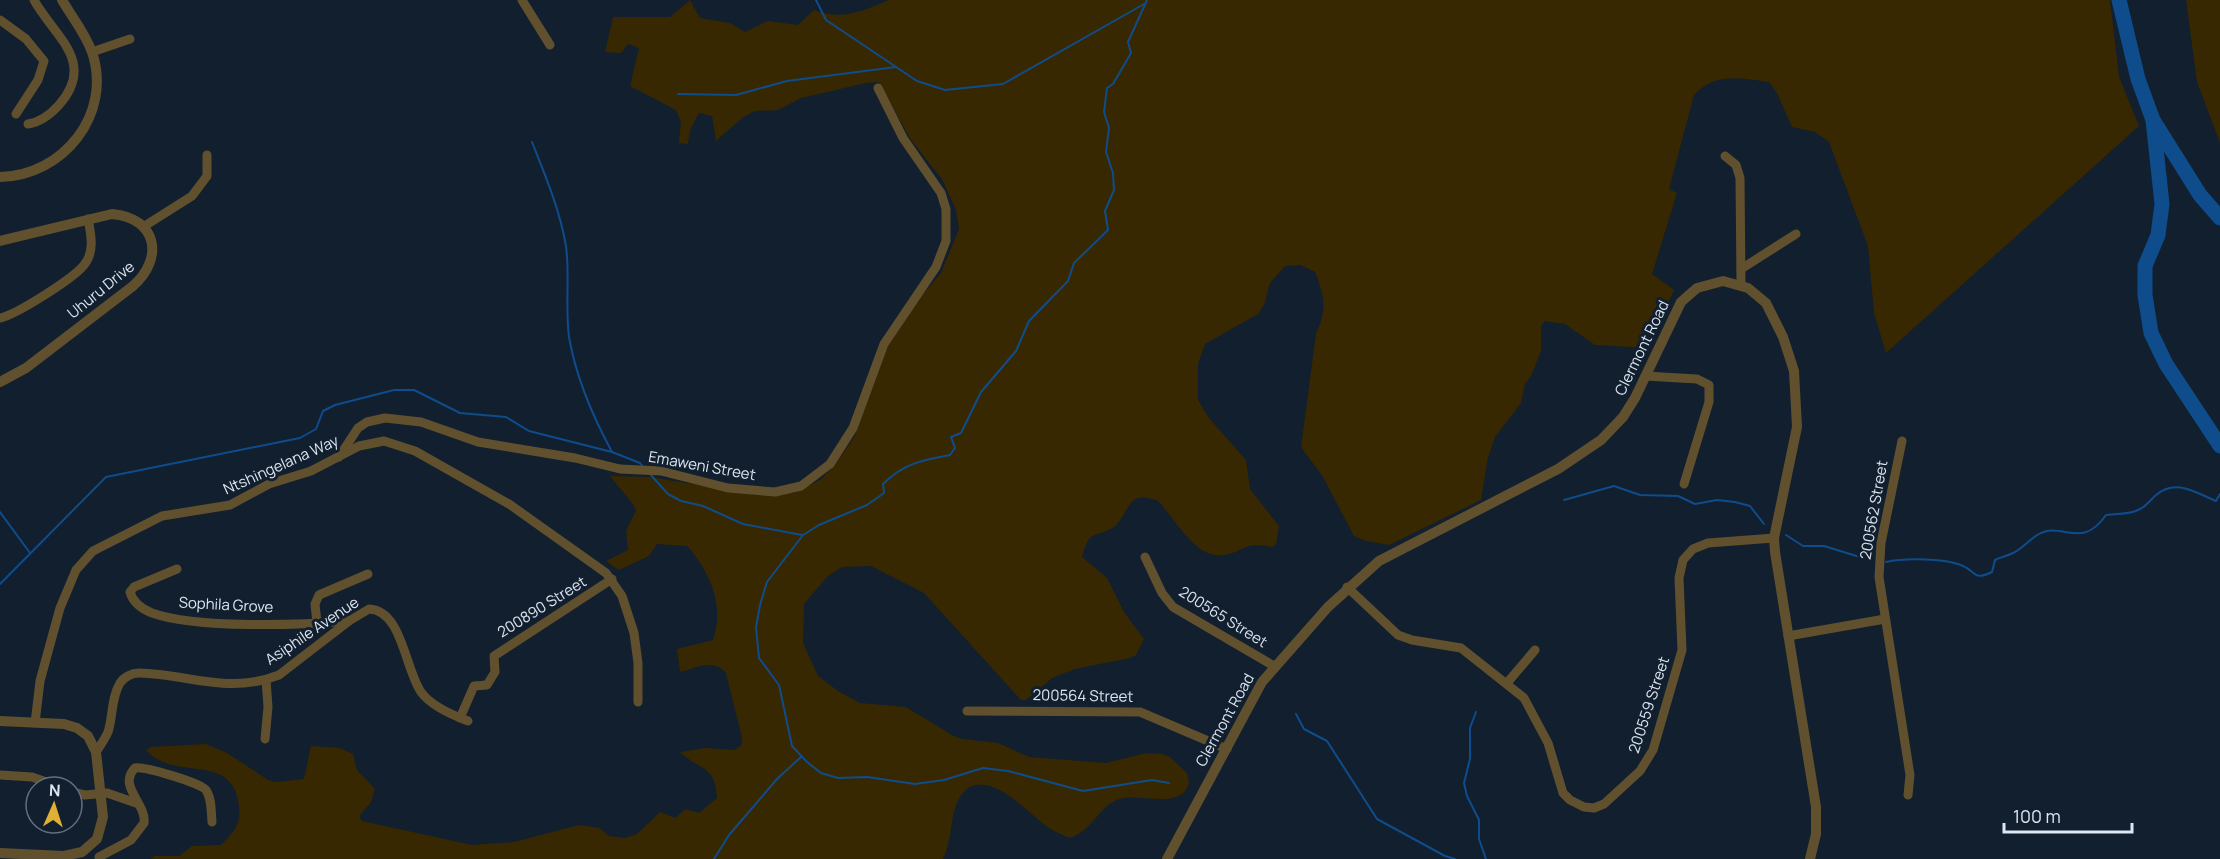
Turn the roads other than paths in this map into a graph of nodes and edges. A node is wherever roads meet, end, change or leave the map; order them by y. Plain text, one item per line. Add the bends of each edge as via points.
1 (34, 0) edge
2 (62, 0) edge
3 (522, 0) edge
4 (0, 20) edge
5 (130, 39) dead end
6 (550, 45) dead end
7 (92, 52) junction
8 (878, 88) dead end
9 (16, 114) dead end
10 (28, 124) dead end
11 (207, 155) dead end
12 (1725, 156) dead end
13 (0, 177) edge
14 (88, 219) junction
15 (143, 227) junction
16 (1796, 234) dead end
17 (0, 241) edge
18 (1741, 269) junction
19 (1741, 284) junction
20 (0, 318) edge
21 (1645, 376) junction
22 (0, 381) edge
23 (1902, 441) dead end
24 (339, 457) junction
25 (1684, 484) dead end
26 (1774, 538) junction
27 (1145, 557) dead end
28 (177, 569) dead end
29 (368, 574) dead end
30 (612, 579) junction
31 (1347, 587) junction
32 (1885, 620) junction
33 (349, 621) junction
34 (316, 623) junction
35 (1788, 636) junction
36 (1535, 650) dead end
37 (1274, 666) junction
38 (266, 680) junction
39 (1507, 684) junction
40 (638, 702) dead end
41 (967, 711) dead end
42 (464, 719) joint
43 (0, 721) edge
44 (35, 723) junction
45 (266, 739) dead end
46 (1227, 749) junction
47 (96, 752) junction
48 (0, 776) edge
49 (24, 777) edge
50 (100, 794) junction
51 (84, 795) edge
52 (1908, 795) dead end
53 (136, 802) junction
54 (212, 822) dead end
55 (90, 846) junction
56 (0, 853) edge
57 (100, 858) edge
58 (1167, 859) edge
59 (1810, 859) edge

1 - 10 street via 68,46 74,62 70,90 62,101 50,115
2 - 7 street
3 - 6 street
4 - 9 street via 26,39 44,61 38,80
5 - 7 street
7 - 13 street via 97,76 95,99 77,138 60,156 32,173
8 - 24 street, Emaweni Street via 903,138 941,194 946,209 946,241 936,267 884,344 854,429 822,471 801,486 785,491 728,488 654,470 599,466 575,458 478,442 421,422 385,418 358,428
11 - 15 street via 207,176 192,196
12 - 18 street via 1736,165 1740,178
14 - 15 street via 121,215
14 - 17 street
14 - 20 street via 92,246 84,265 25,308
15 - 22 street, Uhuru Drive via 153,248 143,277 26,368
16 - 18 street
18 - 19 street
19 - 21 street, Clermont Road via 1709,283 1685,297
19 - 26 street via 1766,303 1794,371 1797,427
21 - 25 street via 1697,379 1709,385 1709,402
21 - 31 street, Clermont Road via 1623,417 1592,447 1558,469 1397,550
23 - 32 street, 200562 Street via 1879,561
24 - 30 street, Ntshingelana Way via 372,442 384,441 415,451 525,514
24 - 44 street, Ntshingelana Way via 269,484 230,505 162,516 93,551 76,570 60,608 40,681
26 - 35 street
26 - 39 street, 200559 Street via 1708,543 1693,549 1683,560 1679,578 1682,650 1653,750 1646,765 1604,804 1584,807 1563,793 1548,743 1533,712
27 - 37 street, 200565 Street via 1161,593 1173,607
28 - 34 street, Sophila Grove via 137,584 130,592 134,601 153,613 207,622
29 - 34 street via 319,595 315,604
30 - 40 street, Ntshingelana Way via 634,633
30 - 42 street, 200890 Street via 494,656 494,677 488,685 474,686
31 - 37 street, Clermont Road
31 - 39 street, 200559 Street via 1398,635 1461,648
32 - 35 street
32 - 52 street, 200562 Street via 1910,776
33 - 34 street, Sophila Grove
33 - 38 street, Asiphile Avenue via 279,675
33 - 42 street, Asiphile Avenue via 369,609 382,611 393,623 421,693
35 - 59 street via 1816,807 1816,834
36 - 39 street
37 - 46 street, Clermont Road via 1251,700
38 - 45 street
38 - 47 street, Asiphile Avenue via 200,682 131,674 120,683 107,734
41 - 46 street, 200564 Street via 1140,712
43 - 44 street
44 - 47 street via 72,726 88,736
46 - 58 street, Clermont Road
47 - 50 street
48 - 49 street
50 - 51 street
50 - 53 street
50 - 55 street via 103,824
53 - 54 street via 131,772 145,767 202,786 209,797
53 - 57 street via 145,818 137,835
55 - 56 street via 64,856
55 - 57 street

